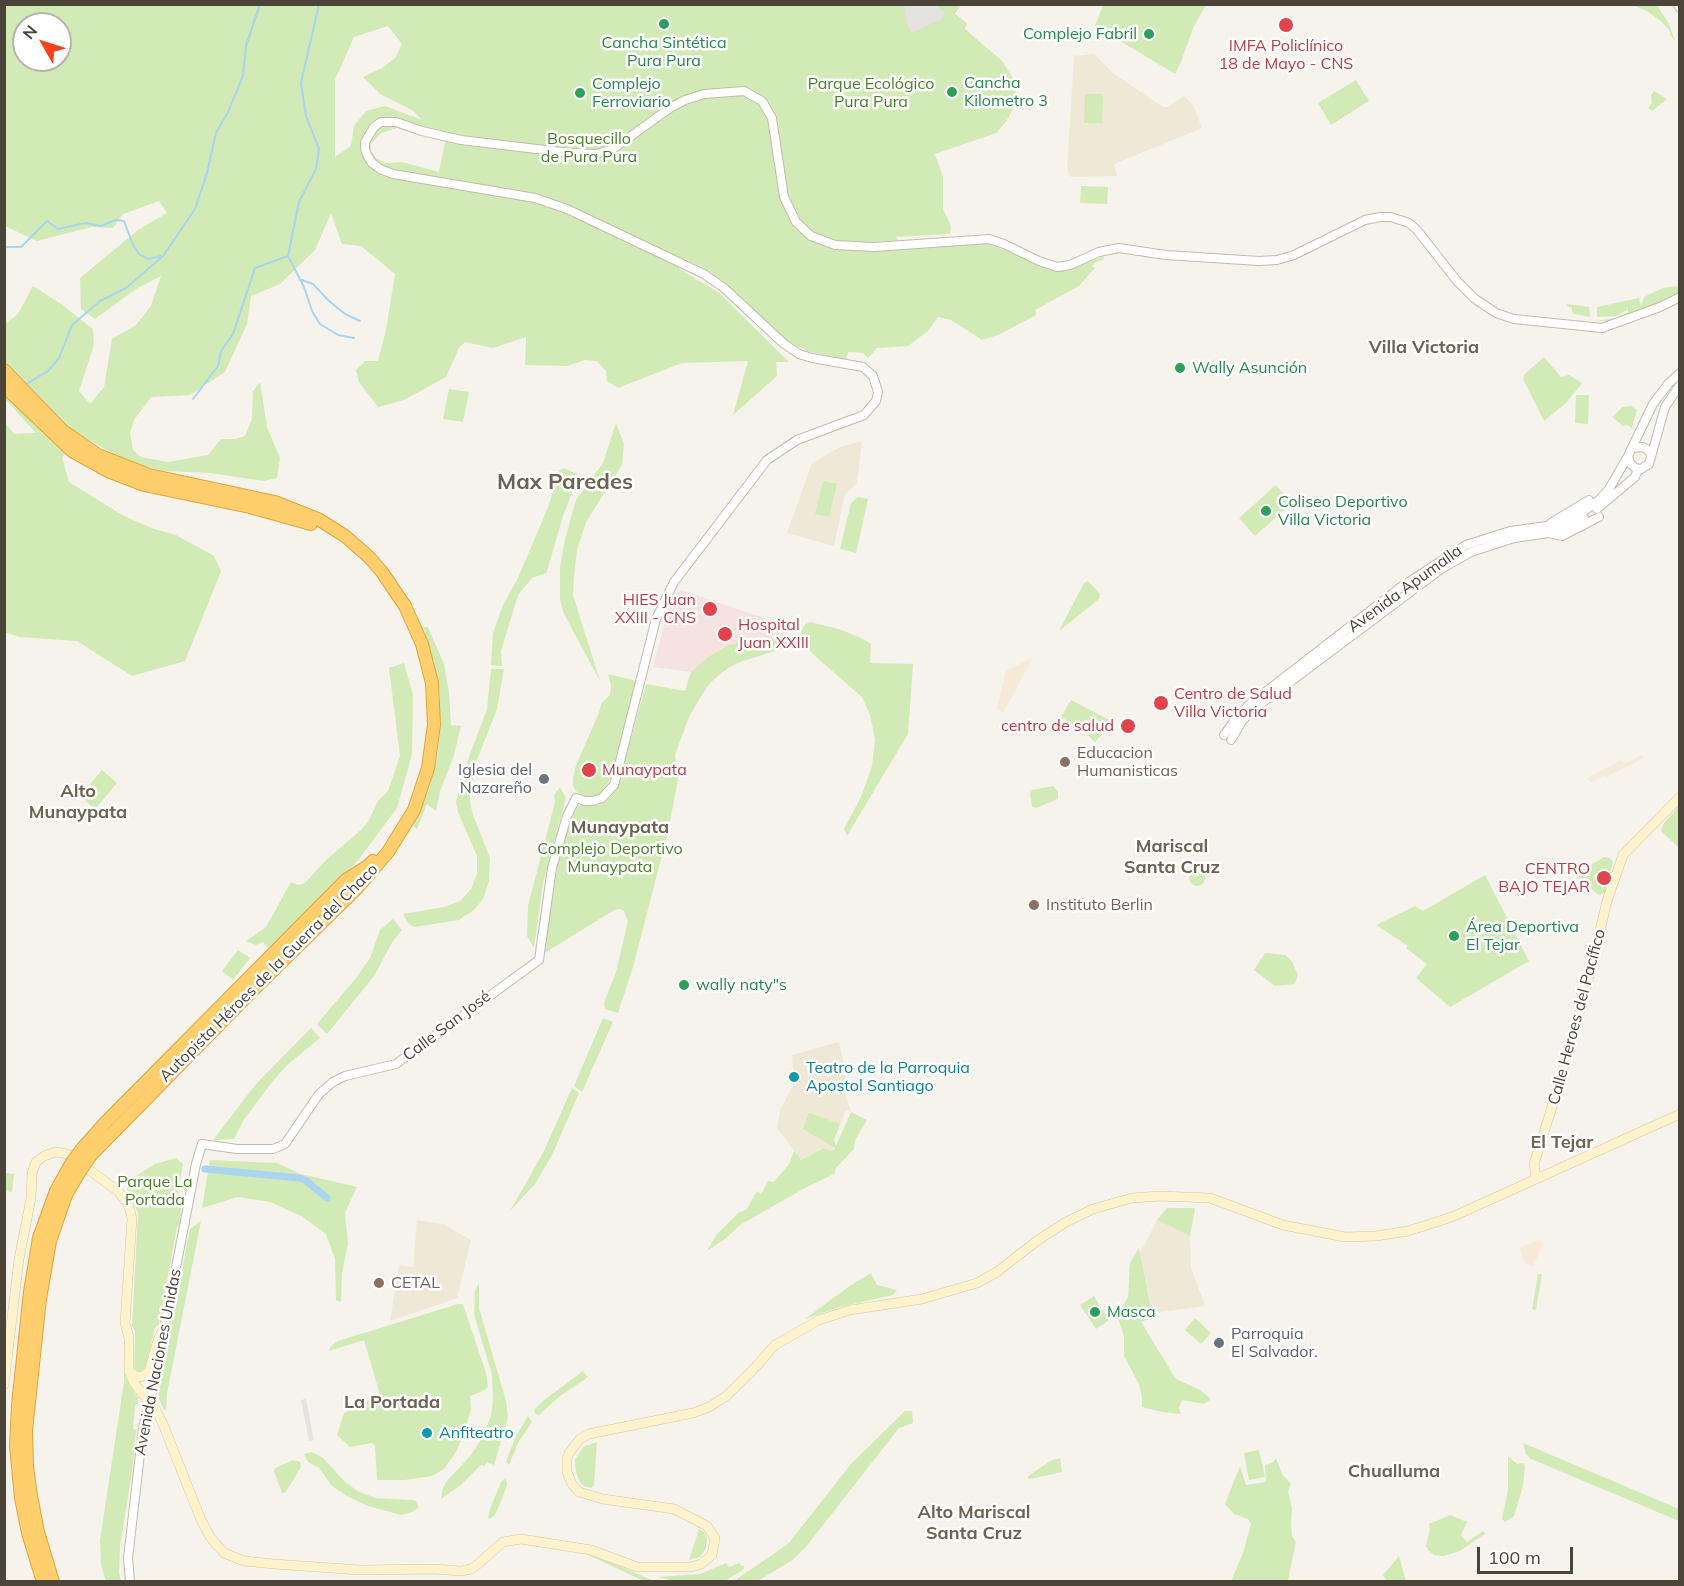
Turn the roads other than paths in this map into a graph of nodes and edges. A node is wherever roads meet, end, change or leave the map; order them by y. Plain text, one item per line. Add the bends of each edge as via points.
1 (1680, 297) edge
2 (4, 370) edge
3 (1680, 373) edge
4 (1680, 385) edge
5 (4, 386) edge
6 (1665, 407) junction
7 (1649, 411) junction
8 (1630, 452) junction
9 (1651, 455) junction
10 (1638, 469) junction
11 (1589, 500) dead end
12 (1599, 517) dead end
13 (1548, 530) junction
14 (1228, 738) dead end
15 (1680, 797) edge
16 (1680, 1114) edge
17 (202, 1144) joint
18 (86, 1152) junction
19 (75, 1168) junction
20 (1536, 1178) junction
21 (164, 1330) junction
22 (129, 1371) junction
23 (4, 1385) edge
24 (150, 1402) junction
25 (43, 1581) edge
26 (53, 1581) edge
27 (130, 1581) edge

1 - 17 street, Calle San José via 1602,328 1514,319 1475,300 1417,230 1391,217 1365,220 1276,260 1242,261 1119,248 1057,267 989,239 866,248 842,246 816,239 796,222 784,196 769,111 762,101 744,91 704,94 685,100 613,149 597,154 461,140 396,122 381,122 365,142 372,163 380,169 535,198 567,209 704,274 792,350 812,358 863,367 873,376 878,392 864,415 796,440 767,460 674,582 656,619 614,785 602,798 576,798 567,816 552,868 539,960 396,1064 333,1082 319,1094 285,1144 273,1149
2 - 18 highway, Autopista Héroes de la Guerra del Chaco via 63,431 98,455 148,475 274,502 318,519 345,536 382,572 405,606 422,644 432,683 434,725 428,768 414,810 388,852 357,888
3 - 7 street, Avenida Apumalla
4 - 6 street
5 - 18 highway, Autopista Héroes de la Guerra del Chaco via 72,451 110,472 144,485 301,520 341,542 364,561 400,610 416,646 426,684 428,725 422,766 408,806 383,849 368,866 346,879 105,1124
6 - 7 street
6 - 9 street
7 - 8 street, Avenida Apumalla
8 - 9 street via 1643,447
8 - 10 street via 1632,466
8 - 13 street, Avenida Apumalla via 1599,500 1573,519
9 - 10 street via 1647,466
10 - 13 street, Avenida Apumalla via 1635,477 1589,516 1573,525
11 - 13 street via 1554,519
12 - 13 street via 1562,536
13 - 14 street, Avenida Apumalla via 1471,552 1441,569 1254,709
15 - 20 main road, Calle Heroes del Pacífico via 1623,855 1534,1164
16 - 20 main road
17 - 21 street, Avenida Naciones Unidas
18 - 19 highway, Autopista Héroes de la Guerra del Chaco, bridge
19 - 25 highway, Autopista Héroes de la Guerra del Chaco via 56,1191 39,1238 17,1427 21,1498
19 - 26 highway, Autopista Héroes de la Guerra del Chaco via 50,1241 27,1418 31,1496
20 - 24 main road via 1428,1226 1365,1237 1283,1226 1204,1197 1132,1198 1066,1222 977,1282 922,1299 835,1314 803,1328 775,1345 738,1385 709,1407 589,1434 573,1445 567,1472 579,1492 668,1508 707,1526 715,1539 712,1555 691,1567 637,1567 591,1550 521,1539 503,1542 471,1569 461,1571 360,1570 233,1558 207,1532 168,1434
21 - 22 main road via 149,1371 137,1377
21 - 24 street, Avenida Naciones Unidas
22 - 23 main road via 125,1323 130,1208 118,1191 69,1155 55,1152 39,1159 32,1173
22 - 24 main road
24 - 27 street, Avenida Naciones Unidas via 143,1428 128,1558

